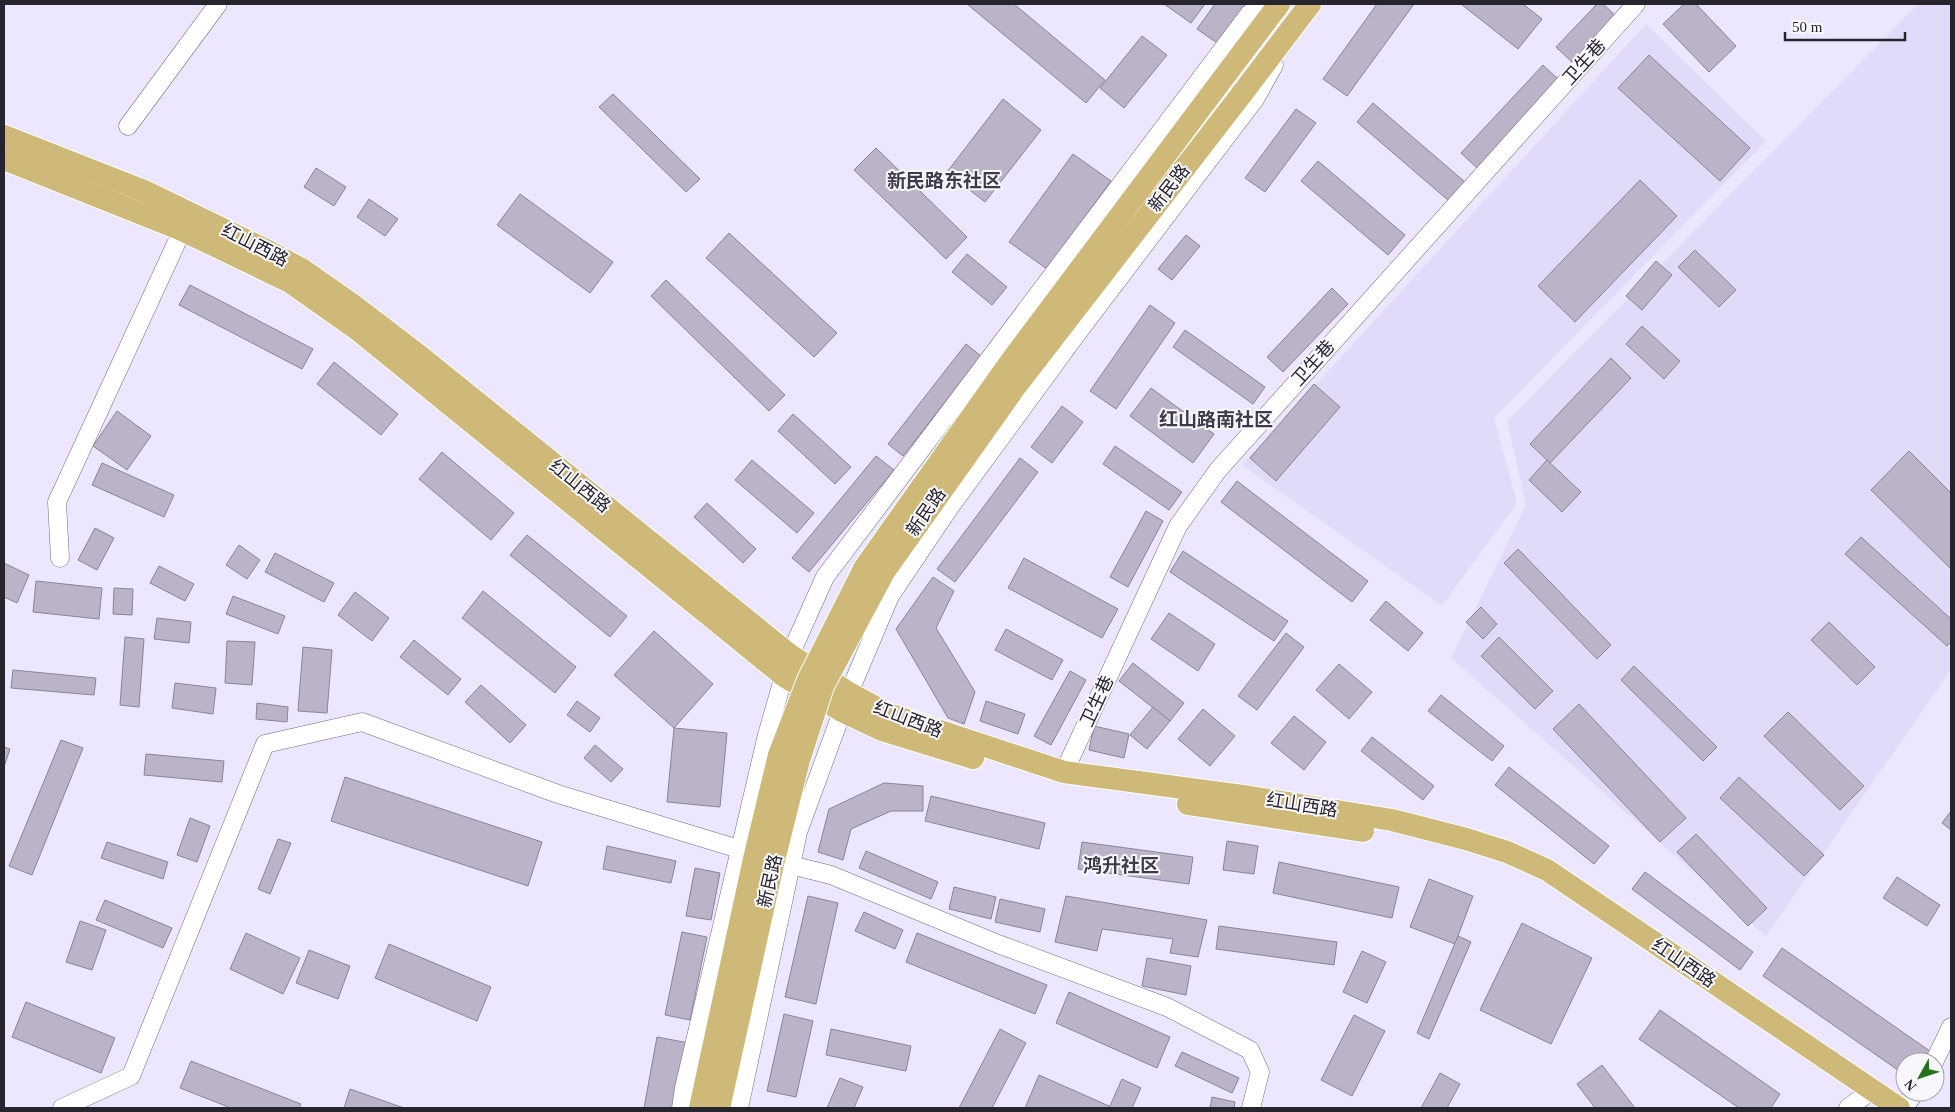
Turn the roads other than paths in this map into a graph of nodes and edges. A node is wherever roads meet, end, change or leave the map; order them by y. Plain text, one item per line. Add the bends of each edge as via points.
1 (218, 4) edge
2 (1266, 4) edge
3 (1279, 4) edge
4 (1636, 4) edge
5 (1308, 7) edge
6 (128, 126) dead end
7 (4, 136) edge
8 (4, 159) edge
9 (186, 221) junction
10 (60, 558) dead end
11 (787, 665) junction
12 (846, 702) junction
13 (1064, 772) junction
14 (742, 850) junction
15 (791, 866) junction
16 (1951, 1027) edge
17 (1939, 1052) edge
18 (1866, 1100) edge
19 (62, 1108) edge
20 (681, 1108) edge
21 (700, 1108) edge
22 (719, 1108) edge
23 (739, 1108) edge
24 (1250, 1108) edge
25 (1898, 1108) edge

1 - 6 street
2 - 11 street via 1250,13 825,577
3 - 21 main road, 新民路, bridge via 1011,361 865,567 808,680 779,755
4 - 13 street, 卫生巷 via 1218,470 1178,526
5 - 12 street via 1255,99 1013,421 890,596
5 - 22 main road, 新民路, bridge via 1016,386 884,572 823,686 799,760 775,855
7 - 9 main road, 红山西路 via 144,191
8 - 9 main road, 红山西路
9 - 10 street via 57,502
9 - 11 main road, 红山西路 via 303,270 353,305
11 - 12 main road, 红山西路
11 - 14 street
12 - 13 main road, 红山西路
12 - 15 street via 798,832
12 - 18 main road, 红山西路 via 882,730 1060,784 1391,835 1499,861 1544,878
13 - 18 main road, 红山西路 via 1392,820 1507,852 1546,870
14 - 19 street via 558,794 362,722 265,744 131,1076
14 - 20 street
15 - 23 street
15 - 24 street via 831,875 998,944 1167,1007 1250,1050 1260,1072
16 - 17 street
18 - 25 main road, 红山西路

